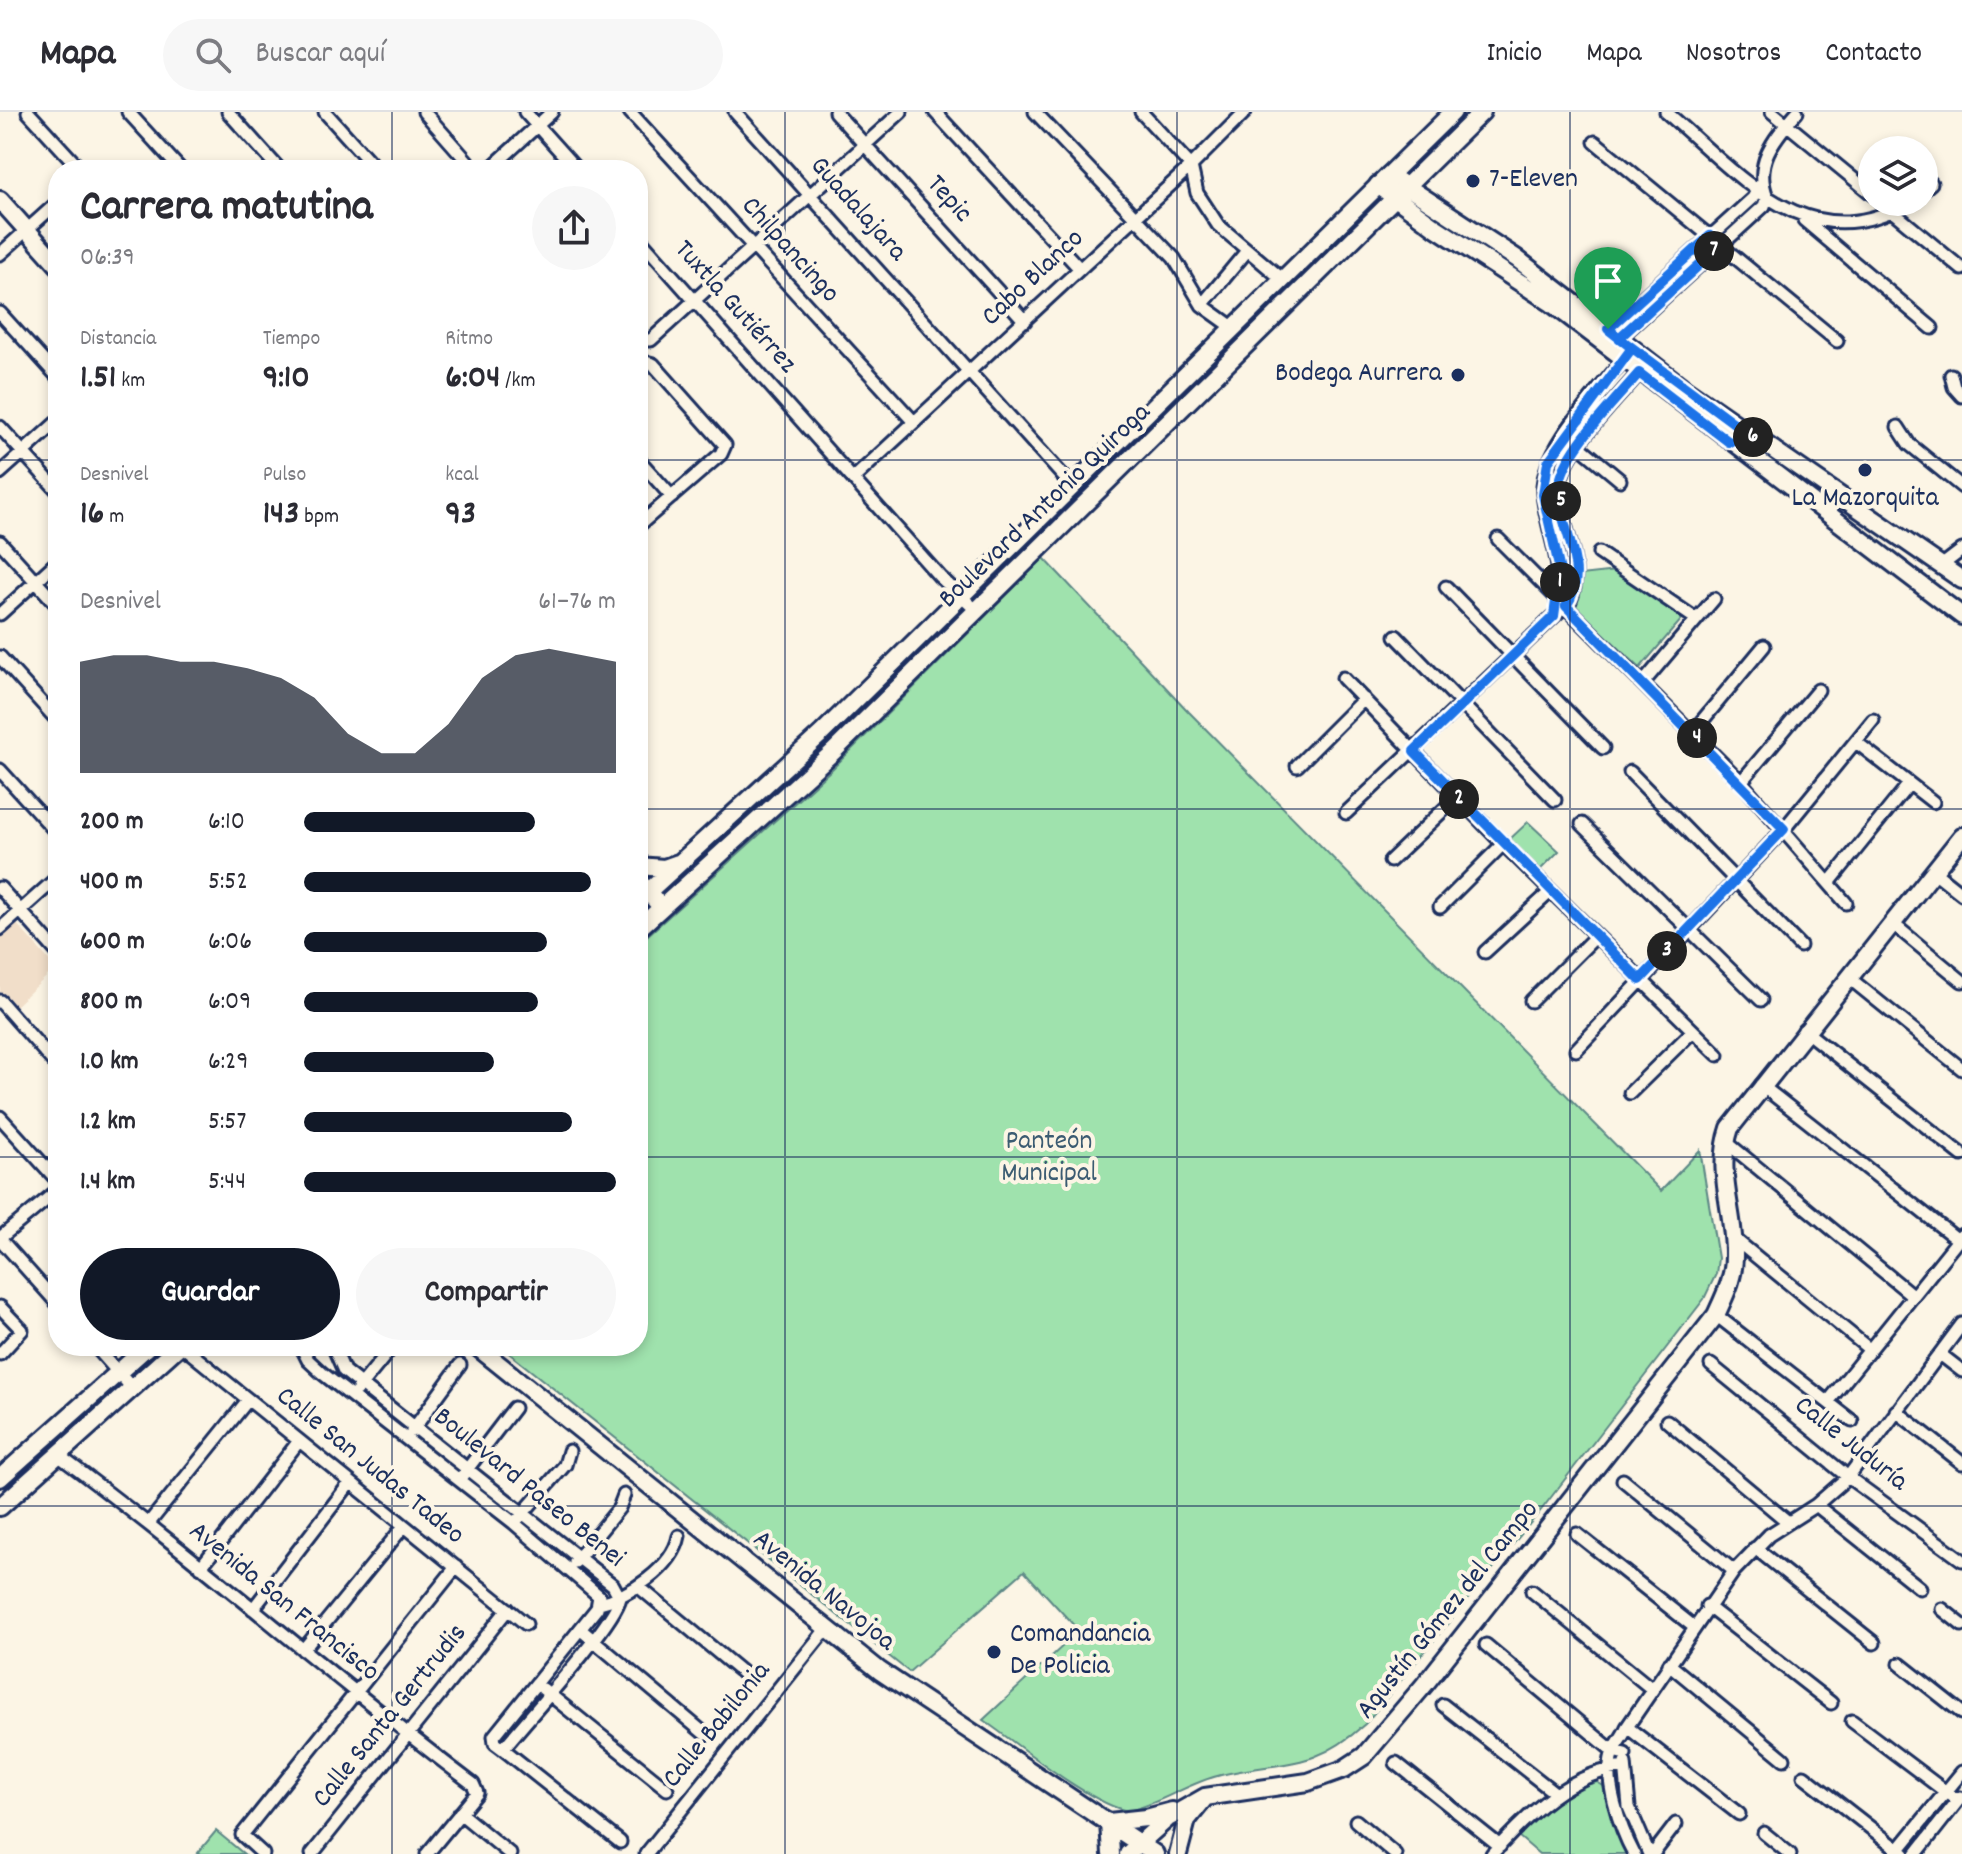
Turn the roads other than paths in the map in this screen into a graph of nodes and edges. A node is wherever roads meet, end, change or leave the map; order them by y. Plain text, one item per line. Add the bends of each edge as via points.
1 (28, 112) edge
2 (128, 112) edge
3 (228, 112) edge
4 (325, 112) edge
5 (424, 112) edge
6 (525, 112) edge
7 (552, 112) edge
8 (630, 112) edge
9 (735, 112) edge
10 (835, 112) edge
11 (901, 112) edge
12 (935, 112) edge
13 (1035, 112) edge
14 (1141, 112) edge
15 (1453, 112) edge
16 (1482, 112) edge
17 (1666, 112) edge
18 (1772, 112) edge
19 (1797, 112) edge
20 (1245, 113) edge
21 (1787, 124) junction
22 (537, 126) junction
23 (1595, 142) dead end
24 (865, 145) junction
25 (72, 160) edge
26 (172, 160) edge
27 (271, 160) edge
28 (368, 160) edge
29 (466, 160) edge
30 (500, 160) edge
31 (568, 160) edge
32 (1191, 166) junction
33 (1384, 180) junction
34 (1858, 182) edge
35 (1762, 190) junction
36 (1400, 194) junction
37 (813, 196) junction
38 (0, 200) edge
39 (48, 211) edge
40 (1800, 216) junction
41 (1881, 216) edge
42 (1898, 216) edge
43 (1134, 218) junction
44 (26, 230) junction
45 (1710, 236) junction
46 (1721, 245) junction
47 (753, 247) junction
48 (648, 248) edge
49 (1246, 252) junction
50 (0, 254) edge
51 (48, 254) edge
52 (1674, 268) junction
53 (1080, 269) junction
54 (1962, 269) edge
55 (1282, 279) junction
56 (1683, 279) junction
57 (695, 301) junction
58 (1202, 305) junction
59 (0, 313) edge
60 (1025, 321) junction
61 (1234, 328) junction
62 (1932, 328) dead end
63 (648, 340) edge
64 (1837, 341) dead end
65 (1614, 344) junction
66 (648, 363) edge
67 (48, 366) edge
68 (1644, 367) junction
69 (970, 370) junction
70 (1951, 375) dead end
71 (1962, 396) edge
72 (1584, 411) junction
73 (914, 422) junction
74 (1598, 422) junction
75 (0, 427) edge
76 (1898, 427) dead end
77 (48, 430) edge
78 (1754, 438) junction
79 (1729, 442) junction
80 (1583, 449) junction
81 (23, 452) junction
82 (1548, 462) junction
83 (648, 470) edge
84 (1564, 470) junction
85 (0, 473) edge
86 (854, 478) junction
87 (48, 480) edge
88 (1620, 480) dead end
89 (1073, 487) junction
90 (1962, 487) edge
91 (672, 497) junction
92 (648, 517) edge
93 (1570, 536) junction
94 (1498, 539) dead end
95 (1555, 541) junction
96 (0, 542) edge
97 (1962, 550) edge
98 (1599, 553) dead end
99 (1937, 563) junction
100 (48, 570) edge
101 (1917, 580) junction
102 (1962, 580) edge
103 (35, 582) junction
104 (1446, 587) dead end
105 (48, 596) edge
106 (959, 596) junction
107 (1714, 599) dead end
108 (1562, 602) junction
109 (977, 611) junction
110 (0, 614) edge
111 (1962, 616) edge
112 (1696, 619) junction
113 (1396, 636) dead end
114 (1764, 646) dead end
115 (1513, 655) junction
116 (0, 657) edge
117 (1343, 678) dead end
118 (1643, 683) junction
119 (1818, 690) dead end
120 (1364, 699) junction
121 (1463, 703) junction
122 (48, 710) edge
123 (1873, 720) dead end
124 (1692, 733) junction
125 (1856, 742) junction
126 (1603, 748) dead end
127 (1414, 751) junction
128 (1297, 766) dead end
129 (0, 770) edge
130 (1630, 772) dead end
131 (1741, 782) junction
132 (1909, 784) junction
133 (1457, 797) junction
134 (1555, 800) dead end
135 (1933, 802) dead end
136 (1346, 813) dead end
137 (48, 823) edge
138 (1582, 824) dead end
139 (1784, 829) junction
140 (1962, 836) edge
141 (1503, 844) junction
142 (683, 861) junction
143 (1390, 861) dead end
144 (648, 867) edge
145 (1933, 871) junction
146 (1736, 880) junction
147 (1829, 883) junction
148 (48, 886) edge
149 (0, 888) edge
150 (648, 888) edge
151 (1550, 892) junction
152 (1962, 894) edge
153 (1846, 903) dead end
154 (1440, 907) dead end
155 (20, 911) junction
156 (650, 918) edge
157 (1892, 923) junction
158 (0, 929) edge
159 (1687, 930) junction
160 (1596, 936) junction
161 (48, 942) edge
162 (1800, 946) dead end
163 (1485, 952) dead end
164 (1848, 977) junction
165 (1640, 980) junction
166 (1962, 981) edge
167 (1761, 1000) dead end
168 (0, 1001) edge
169 (1531, 1001) dead end
170 (1804, 1030) junction
171 (1693, 1031) junction
172 (1576, 1050) dead end
173 (1718, 1055) dead end
174 (48, 1056) edge
175 (1962, 1069) edge
176 (1761, 1085) junction
177 (1630, 1093) dead end
178 (0, 1117) edge
179 (1725, 1141) junction
180 (1962, 1155) edge
181 (48, 1170) edge
182 (48, 1198) edge
183 (1731, 1236) junction
184 (0, 1238) edge
185 (1960, 1238) edge
186 (48, 1293) edge
187 (1912, 1295) junction
188 (0, 1307) edge
189 (1716, 1315) junction
190 (1962, 1324) edge
191 (1869, 1349) junction
192 (0, 1354) edge
193 (1940, 1354) junction
194 (104, 1356) edge
195 (137, 1356) edge
196 (169, 1356) edge
197 (193, 1356) edge
198 (307, 1356) edge
199 (336, 1356) edge
200 (385, 1356) edge
201 (488, 1356) edge
202 (460, 1365) dead end
203 (1711, 1365) dead end
204 (1962, 1371) edge
205 (119, 1373) junction
206 (361, 1385) junction
207 (132, 1388) junction
208 (353, 1396) junction
209 (248, 1400) junction
210 (1828, 1402) junction
211 (514, 1408) dead end
212 (1896, 1411) junction
213 (1667, 1421) dead end
214 (1852, 1421) dead end
215 (410, 1434) junction
216 (299, 1441) junction
217 (569, 1451) dead end
218 (58, 1455) junction
219 (1962, 1463) edge
220 (462, 1475) junction
221 (1848, 1477) junction
222 (0, 1478) edge
223 (1623, 1480) dead end
224 (350, 1483) junction
225 (624, 1495) dead end
226 (1816, 1505) junction
227 (0, 1507) edge
228 (518, 1518) junction
229 (1788, 1522) junction
230 (149, 1523) junction
231 (404, 1526) junction
232 (1577, 1534) dead end
233 (679, 1536) dead end
234 (1755, 1548) junction
235 (579, 1558) junction
236 (1962, 1560) edge
237 (201, 1567) junction
238 (456, 1567) junction
239 (571, 1569) junction
240 (1734, 1571) junction
241 (639, 1587) junction
242 (1920, 1588) dead end
243 (1532, 1591) dead end
244 (620, 1598) junction
245 (599, 1603) junction
246 (1707, 1606) junction
247 (253, 1609) junction
248 (508, 1609) junction
249 (1942, 1609) dead end
250 (526, 1624) dead end
251 (1962, 1625) edge
252 (1694, 1627) junction
253 (827, 1628) junction
254 (580, 1629) junction
255 (593, 1639) junction
256 (1874, 1643) dead end
257 (1486, 1645) dead end
258 (303, 1650) junction
259 (1669, 1664) junction
260 (1900, 1664) dead end
261 (750, 1679) dead end
262 (537, 1683) junction
263 (1652, 1689) junction
264 (549, 1693) junction
265 (356, 1694) junction
266 (1831, 1703) dead end
267 (1443, 1705) dead end
268 (1962, 1713) edge
269 (1852, 1721) dead end
270 (1625, 1733) junction
271 (705, 1734) dead end
272 (408, 1735) junction
273 (503, 1749) junction
274 (1619, 1752) junction
275 (1784, 1759) dead end
276 (1396, 1763) dead end
277 (1625, 1767) junction
278 (1611, 1768) junction
279 (1962, 1772) edge
280 (1804, 1776) dead end
281 (667, 1789) dead end
282 (1956, 1792) edge
283 (1555, 1793) junction
284 (1205, 1797) junction
285 (1182, 1808) junction
286 (460, 1813) junction
287 (1739, 1814) dead end
288 (1356, 1821) dead end
289 (1109, 1822) junction
290 (1676, 1824) dead end
291 (1764, 1833) dead end
292 (620, 1842) dead end
293 (1144, 1848) edge
294 (1901, 1849) edge
295 (1496, 1850) edge
296 (1920, 1853) edge
297 (263, 1854) edge
298 (312, 1854) edge
299 (427, 1854) edge
300 (510, 1854) edge
301 (646, 1854) edge
302 (1111, 1854) edge
303 (1178, 1854) edge
304 (1395, 1854) edge
305 (1634, 1854) edge
306 (1651, 1854) edge
307 (1790, 1854) edge

1 - 25 street
2 - 26 street
3 - 27 street
4 - 28 street
5 - 29 street
6 - 22 street
7 - 22 street
8 - 47 street, Chilpancingo
9 - 37 street, Guadalajara
10 - 24 street, Tepic
11 - 24 street
12 - 53 street
13 - 43 street
14 - 32 street
15 - 33 street, Boulevard Antonio Quiroga
16 - 36 street, Boulevard Antonio Quiroga
17 - 35 street
18 - 21 street
19 - 21 street
20 - 32 street, Cabo Blanco
21 - 34 street
21 - 35 street via 1762,160
22 - 30 street
22 - 31 street
23 - 45 street
24 - 37 street
24 - 60 street, Tepic
32 - 43 street, Cabo Blanco
32 - 49 street via 1197,193 1211,217
33 - 36 street
33 - 55 street, Boulevard Antonio Quiroga
35 - 40 street
35 - 45 street
35 - 46 street via 1764,206
36 - 65 street
36 - 109 street, Boulevard Antonio Quiroga
37 - 47 street
37 - 69 street, Guadalajara
38 - 44 street
39 - 44 street
40 - 41 street via 1852,223
40 - 62 street
42 - 54 street
43 - 53 street, Cabo Blanco
43 - 58 street via 1174,258
44 - 50 street
44 - 51 street
45 - 46 street
45 - 52 street
46 - 56 street
46 - 64 street
47 - 57 street
47 - 73 street, Chilpancingo
48 - 57 street, Tuxtla Gutiérrez
49 - 55 street
49 - 58 street
52 - 56 street
52 - 65 street
53 - 60 street, Cabo Blanco
55 - 61 street, Boulevard Antonio Quiroga
56 - 65 street
57 - 63 street
57 - 86 street, Tuxtla Gutiérrez
58 - 61 street
59 - 67 street
60 - 69 street, Cabo Blanco
61 - 89 street, Boulevard Antonio Quiroga
65 - 68 street
65 - 72 street
66 - 91 street via 725,445
68 - 74 street
68 - 78 street
68 - 79 street
69 - 73 street, Cabo Blanco
69 - 89 street, Guadalajara
70 - 71 street
72 - 74 street
72 - 82 street
73 - 86 street, Cabo Blanco
74 - 80 street
75 - 81 street
76 - 90 street via 1909,444
77 - 81 street
78 - 79 street
78 - 99 street
79 - 101 street
80 - 84 street
80 - 88 street
81 - 85 street
81 - 87 street
82 - 84 street
82 - 95 street via 1543,495
83 - 91 street
84 - 93 street via 1560,494
86 - 106 street, Tuxtla Gutiérrez
89 - 106 street, Boulevard Antonio Quiroga
91 - 92 street
93 - 95 street
93 - 108 street via 1576,580
94 - 108 street
95 - 108 street
96 - 103 street
97 - 99 street
98 - 112 street
99 - 101 street
99 - 102 street
100 - 103 street
101 - 111 street
103 - 105 street
103 - 110 street
104 - 115 street
106 - 109 street, Tuxtla Gutiérrez
106 - 142 street, Boulevard Antonio Quiroga
107 - 112 street
108 - 115 street
108 - 118 street
109 - 156 street, Boulevard Antonio Quiroga via 833,752
112 - 118 street
113 - 121 street
114 - 124 street
115 - 121 street
115 - 126 street
116 - 122 street
117 - 120 street
118 - 124 street
119 - 131 street
120 - 127 street
120 - 128 street
121 - 127 street
121 - 134 street
123 - 125 street
124 - 131 street
125 - 132 street
125 - 139 street
127 - 133 street
127 - 136 street
129 - 137 street
130 - 146 street
131 - 139 street
132 - 135 street
132 - 147 street
133 - 141 street
133 - 143 street
138 - 159 street
139 - 146 street
139 - 147 street
140 - 145 street
141 - 151 street
141 - 154 street
142 - 144 street
142 - 150 street, Boulevard Antonio Quiroga
145 - 152 street
145 - 157 street
146 - 159 street
146 - 162 street
147 - 153 street
148 - 155 street
149 - 155 street
151 - 160 street
151 - 163 street
155 - 158 street
155 - 161 street
157 - 164 street
157 - 166 street
159 - 165 street
159 - 167 street
160 - 165 street
160 - 169 street
164 - 170 street
164 - 175 street
165 - 171 street
165 - 172 street
168 - 174 street
170 - 176 street
170 - 180 street
171 - 173 street
171 - 177 street
176 - 179 street
176 - 185 street
178 - 181 street
179 - 183 street, Agustín Gómez del Campo via 1723,1175
179 - 187 street
182 - 184 street
183 - 189 street, Agustín Gómez del Campo via 1732,1281
183 - 191 street
184 - 186 street
185 - 187 street
187 - 191 street
188 - 192 street via 22,1330
189 - 210 street
189 - 284 street, Agustín Gómez del Campo via 1364,1756 1308,1782
190 - 193 street
191 - 210 street
193 - 204 street
193 - 212 street
194 - 205 street
195 - 205 street
196 - 207 street
197 - 209 street, Calle San Judas Tadeo
198 - 208 street, Boulevard Paseo Benei
199 - 206 street, Boulevard Paseo Benei via 339,1367
200 - 206 street
201 - 253 street, Avenida Navojoa
202 - 215 street
203 - 221 street, Calle Juduría
205 - 207 street
205 - 222 street
206 - 208 street
206 - 215 street, Boulevard Paseo Benei
207 - 218 street
208 - 215 street, Boulevard Paseo Benei
209 - 216 street, Calle San Judas Tadeo
209 - 230 street
210 - 214 street
211 - 220 street
212 - 219 street
212 - 221 street
213 - 229 street
215 - 220 street, Boulevard Paseo Benei
216 - 224 street, Calle San Judas Tadeo
216 - 237 street
217 - 228 street via 565,1465
218 - 227 street
218 - 230 street, Avenida San Francisco
220 - 228 street, Boulevard Paseo Benei
221 - 226 street
221 - 236 street, Calle Juduría
223 - 240 street
224 - 231 street, Calle San Judas Tadeo
224 - 247 street
225 - 235 street
226 - 229 street
226 - 242 street
228 - 235 street, Boulevard Paseo Benei
228 - 239 street, Boulevard Paseo Benei
229 - 234 street
230 - 237 street, Avenida San Francisco
231 - 238 street, Calle San Judas Tadeo
231 - 258 street
232 - 252 street
233 - 241 street via 674,1550
234 - 240 street
234 - 256 street
235 - 239 street
235 - 244 street, Boulevard Paseo Benei via 613,1585
237 - 247 street, Avenida San Francisco
238 - 248 street, Calle San Judas Tadeo
238 - 265 street
239 - 245 street, Boulevard Paseo Benei via 595,1589
240 - 246 street
241 - 244 street
241 - 261 street
243 - 263 street
244 - 245 street
244 - 255 street, Boulevard Paseo Benei
245 - 254 street, Boulevard Paseo Benei
246 - 252 street
246 - 266 street
247 - 258 street, Avenida San Francisco
248 - 250 street, Calle San Judas Tadeo
248 - 272 street, Calle Santa Gertrudis
249 - 251 street
252 - 259 street
253 - 289 street, Avenida Navojoa via 906,1689
253 - 301 street, Calle Babilonia
254 - 255 street
254 - 262 street, Boulevard Paseo Benei
255 - 264 street, Boulevard Paseo Benei
255 - 271 street
257 - 274 street
258 - 265 street, Avenida San Francisco
259 - 263 street
259 - 275 street
260 - 268 street
262 - 264 street
262 - 273 street, Boulevard Paseo Benei via 494,1736
263 - 270 street
264 - 273 street, Boulevard Paseo Benei
264 - 281 street
265 - 272 street, Avenida San Francisco
265 - 297 street via 241,1837
267 - 283 street
269 - 282 street
270 - 274 street
270 - 287 street
272 - 286 street, Avenida San Francisco via 477,1788
272 - 298 street, Calle Santa Gertrudis
273 - 292 street
274 - 277 street
274 - 278 street
276 - 295 street
277 - 278 street
277 - 306 street via 1629,1807
278 - 283 street
278 - 305 street via 1618,1821
279 - 282 street
280 - 294 street
282 - 294 street
282 - 296 street
283 - 295 street
284 - 285 street, Agustín Gómez del Campo
284 - 303 street via 1187,1820
285 - 289 street
285 - 293 street, Agustín Gómez del Campo
286 - 299 street
286 - 300 street
288 - 304 street
289 - 293 street, Avenida Navojoa
289 - 302 street
290 - 306 street
291 - 307 street
294 - 296 street

